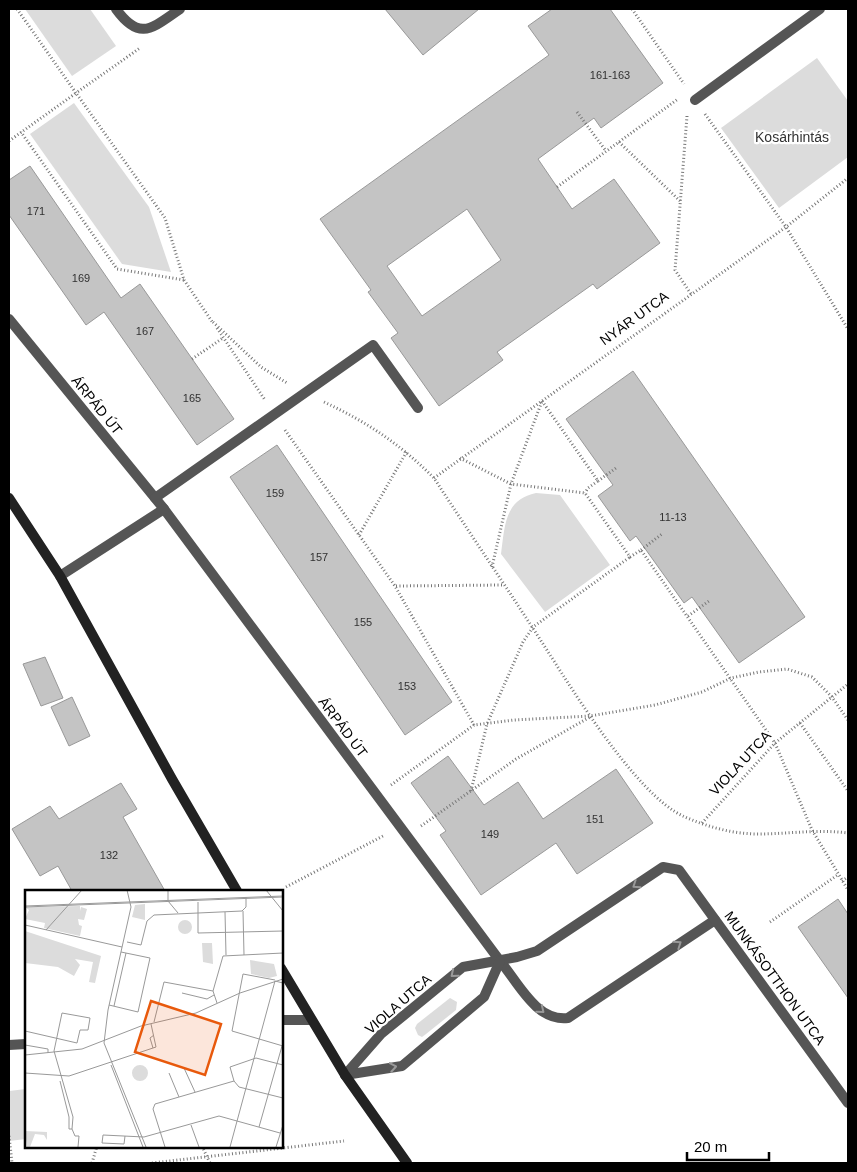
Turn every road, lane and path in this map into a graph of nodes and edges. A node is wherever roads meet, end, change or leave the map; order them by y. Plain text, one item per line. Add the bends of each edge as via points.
1 (17, 9) edge
2 (116, 9) edge
3 (180, 9) edge
4 (632, 9) edge
5 (820, 9) edge
6 (140, 47) dead end
7 (688, 91) junction
8 (76, 93) junction
9 (695, 100) junction
10 (577, 112) dead end
11 (21, 132) junction
12 (9, 141) edge
13 (619, 142) junction
14 (606, 151) junction
15 (848, 178) edge
16 (557, 187) dead end
17 (680, 202) junction
18 (786, 227) junction
19 (184, 280) junction
20 (691, 294) junction
21 (9, 319) edge
22 (213, 322) junction
23 (848, 329) edge
24 (223, 338) junction
25 (192, 359) dead end
26 (304, 393) junction
27 (542, 401) junction
28 (418, 408) dead end
29 (274, 413) junction
30 (407, 451) junction
31 (460, 458) junction
32 (616, 468) dead end
33 (434, 478) junction
34 (598, 481) junction
35 (510, 484) junction
36 (585, 493) junction
37 (155, 498) junction
38 (11, 503) edge
39 (164, 509) junction
40 (662, 534) dead end
41 (359, 535) junction
42 (641, 550) junction
43 (630, 557) junction
44 (492, 568) junction
45 (60, 576) junction
46 (503, 585) junction
47 (395, 586) junction
48 (709, 601) dead end
49 (688, 616) junction
50 (533, 627) junction
51 (731, 678) junction
52 (848, 684) edge
53 (832, 697) junction
54 (590, 716) junction
55 (848, 720) edge
56 (800, 723) junction
57 (486, 724) junction
58 (474, 725) junction
59 (775, 743) junction
60 (471, 791) junction
61 (848, 791) edge
62 (376, 796) junction
63 (702, 823) junction
64 (399, 827) junction
65 (812, 830) junction
66 (848, 833) edge
67 (406, 836) junction
68 (679, 870) joint
69 (839, 874) junction
70 (848, 877) edge
71 (842, 881) junction
72 (286, 887) dead end
73 (235, 890) edge
74 (848, 890) edge
75 (715, 920) junction
76 (770, 922) dead end
77 (500, 961) junction
78 (282, 970) edge
79 (282, 1020) edge
80 (311, 1020) junction
81 (25, 1044) edge
82 (9, 1046) edge
83 (345, 1075) junction
84 (848, 1103) edge
85 (9, 1136) edge
86 (344, 1141) dead end
87 (97, 1147) edge
88 (203, 1147) edge
89 (209, 1158) junction
90 (12, 1163) edge
91 (92, 1163) edge
92 (152, 1163) edge
93 (210, 1163) edge
94 (406, 1163) edge

1 - 8 path
2 - 3 street via 126,23 137,29 151,29
4 - 7 path
5 - 9 street
6 - 8 path
7 - 9 path
7 - 13 path
7 - 17 path
8 - 11 path
8 - 19 path via 165,218
9 - 18 path
10 - 14 path
11 - 12 path
11 - 19 path via 117,269
13 - 14 path
13 - 17 path
14 - 16 path
15 - 18 path, NYÁR UTCA
17 - 20 path via 675,270
18 - 20 path, NYÁR UTCA
18 - 23 path
19 - 22 path
20 - 27 path, NYÁR UTCA
21 - 37 street, ÁRPÁD ÚT
22 - 24 path
22 - 26 path via 261,367
24 - 25 path
24 - 29 path
26 - 28 street via 374,345
26 - 29 street
26 - 30 path via 359,418
27 - 31 path, NYÁR UTCA
27 - 34 path
27 - 35 path
29 - 37 street
29 - 41 path
30 - 33 path
30 - 41 path
31 - 33 path, NYÁR UTCA
31 - 35 path
32 - 34 path
33 - 44 path
34 - 36 path
35 - 36 path
35 - 44 path
36 - 43 path
37 - 39 street, ÁRPÁD ÚT
38 - 45 main road
39 - 45 street
39 - 62 street, ÁRPÁD ÚT
40 - 42 path
41 - 47 path
42 - 43 path
42 - 49 path
43 - 50 path
44 - 46 path
45 - 73 main road
46 - 47 path
46 - 50 path
47 - 58 path
48 - 49 path
49 - 51 path
50 - 54 path
50 - 57 path
51 - 53 path via 786,669 812,677
51 - 54 path via 702,692 655,705
51 - 59 path
52 - 53 path, VIOLA UTCA
53 - 55 path
53 - 56 path, VIOLA UTCA
54 - 57 path
54 - 60 path
54 - 63 path via 657,797 682,816
56 - 59 path, VIOLA UTCA
56 - 61 path
57 - 58 path
57 - 60 path
58 - 62 path
59 - 63 path, VIOLA UTCA
59 - 65 path
60 - 67 path
62 - 64 street, ÁRPÁD ÚT
63 - 65 path via 756,834
64 - 67 street, ÁRPÁD ÚT
64 - 72 path
65 - 66 path
65 - 69 path
67 - 77 street, ÁRPÁD ÚT
68 - 75 street, MUNKÁSOTTHON UTCA
68 -> 77 street, VIOLA UTCA via 663,867 537,951
69 - 71 path
69 - 76 path
70 - 71 path
71 - 74 path
77 -> 75 street via 536,1007 554,1019 568,1018
75 - 84 street, MUNKÁSOTTHON UTCA
77 -> 83 street, VIOLA UTCA via 463,967 381,1034
83 -> 77 street via 402,1066 484,997
78 - 80 main road
79 - 80 street
80 - 83 main road
81 - 82 street
83 - 94 main road
85 - 90 path
86 - 89 path
87 - 91 path
88 - 89 path
89 - 92 path
89 - 93 path

